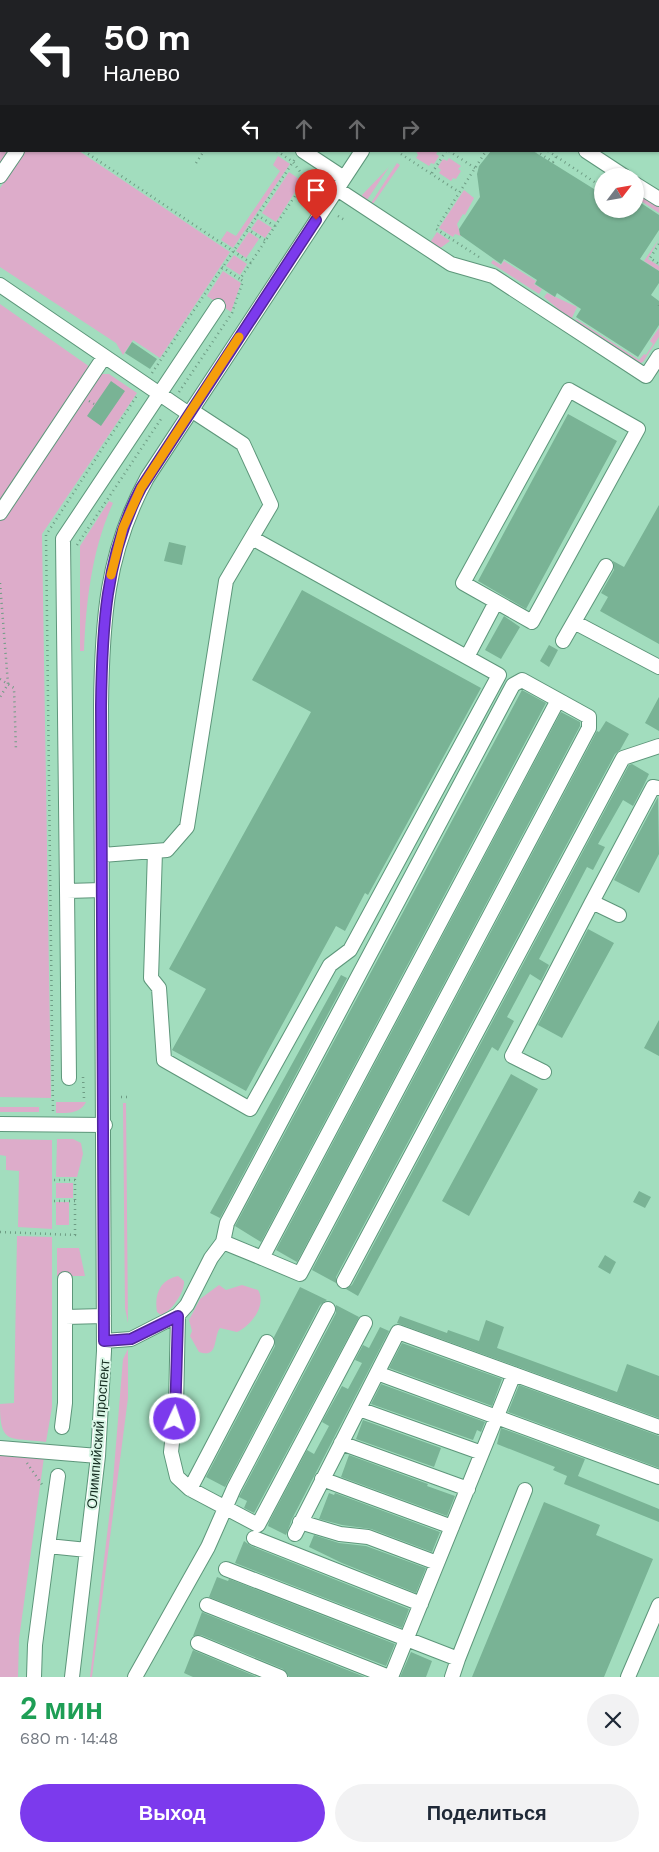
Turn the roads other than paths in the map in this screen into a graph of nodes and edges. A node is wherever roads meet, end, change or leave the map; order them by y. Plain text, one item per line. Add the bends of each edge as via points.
1 (16, 152) edge
2 (304, 152) edge
3 (361, 152) edge
4 (588, 152) edge
5 (612, 168) edge
6 (0, 176) edge
7 (340, 184) junction
8 (644, 190) edge
9 (659, 199) edge
10 (0, 285) edge
11 (218, 306) dead end
12 (659, 356) edge
13 (104, 357) junction
14 (159, 394) junction
15 (190, 412) junction
16 (0, 513) edge
17 (252, 538) junction
18 (606, 566) dead end
19 (496, 602) junction
20 (574, 622) junction
21 (562, 641) dead end
22 (467, 657) junction
23 (659, 667) edge
24 (558, 700) junction
25 (659, 746) edge
26 (659, 788) edge
27 (155, 851) junction
28 (102, 855) junction
29 (102, 890) junction
30 (68, 891) junction
31 (592, 902) junction
32 (619, 915) dead end
33 (544, 1072) dead end
34 (70, 1078) dead end
35 (0, 1124) edge
36 (105, 1125) junction
37 (223, 1242) junction
38 (262, 1258) junction
39 (65, 1279) dead end
40 (344, 1282) dead end
41 (328, 1309) dead end
42 (104, 1316) junction
43 (178, 1316) junction
44 (65, 1317) junction
45 (365, 1323) dead end
46 (104, 1341) junction
47 (267, 1342) dead end
48 (377, 1373) junction
49 (514, 1374) junction
50 (359, 1408) junction
51 (496, 1419) junction
52 (659, 1426) edge
53 (62, 1427) dead end
54 (341, 1443) junction
55 (0, 1448) edge
56 (482, 1453) junction
57 (98, 1456) junction
58 (58, 1476) dead end
59 (659, 1477) edge
60 (322, 1479) junction
61 (190, 1489) junction
62 (468, 1489) junction
63 (525, 1490) dead end
64 (224, 1509) junction
65 (452, 1527) junction
66 (254, 1538) dead end
67 (48, 1546) junction
68 (87, 1550) junction
69 (437, 1564) junction
70 (226, 1569) dead end
71 (421, 1604) junction
72 (659, 1605) edge
73 (207, 1606) dead end
74 (406, 1640) junction
75 (198, 1643) dead end
76 (458, 1659) junction
77 (34, 1677) edge
78 (72, 1677) edge
79 (135, 1677) edge
80 (280, 1677) edge
81 (390, 1677) edge
82 (452, 1677) edge
83 (628, 1677) edge

1 - 6 street
2 - 7 street
3 - 7 street, Олимпийский проспект
4 - 5 street
7 - 12 street via 452,264 493,276 646,376
7 - 15 street, Олимпийский проспект
8 - 9 street
10 - 13 street
11 - 14 street
13 - 14 street
13 - 16 street
14 - 15 street
14 - 30 street via 63,540
15 - 17 street via 244,444 271,505
15 - 28 street, Олимпийский проспект via 135,499 114,558 102,646
17 - 22 street
17 - 27 street via 226,581 187,827 167,850
18 - 20 street
19 - 19 street via 532,622 638,429 569,390 463,583
19 - 22 street
20 - 21 street
20 - 23 street
22 - 27 street via 499,675 350,950 330,965 250,1109 164,1060 159,988 151,978
24 - 37 street via 522,680 513,685 227,1223
24 - 38 street
24 - 38 street via 589,718 589,728 300,1274
25 - 40 street via 624,758
26 - 31 street via 653,787
27 - 28 street
28 - 29 street, Олимпийский проспект
29 - 30 street
29 - 36 street, Олимпийский проспект
30 - 34 street
31 - 32 street
31 - 33 street via 512,1056
35 - 36 street
36 - 42 street, Олимпийский проспект
37 - 38 street
37 - 43 street
39 - 44 street
41 - 64 street
42 - 44 street
42 - 46 street, Олимпийский проспект
43 - 46 street via 131,1339
43 - 61 street via 176,1406 171,1452 177,1477
44 - 53 street via 66,1403
45 - 64 street via 258,1525
46 - 57 street, Олимпийский проспект
47 - 61 street
48 - 49 street via 398,1332
48 - 50 street
48 - 51 street
49 - 51 street
49 - 52 street
50 - 54 street
50 - 56 street
51 - 56 street
51 - 59 street
54 - 60 street
54 - 62 street
55 - 57 street
56 - 62 street
57 - 68 street, Олимпийский проспект
58 - 67 street
60 - 65 street
60 - 69 street via 298,1528 368,1537
61 - 64 street
62 - 65 street
63 - 76 street
64 - 79 street via 208,1546
65 - 69 street
66 - 71 street
67 - 68 street
67 - 77 street
68 - 78 street, Олимпийский проспект
69 - 71 street
70 - 74 street
71 - 74 street
72 - 83 street
73 - 81 street
74 - 76 street
74 - 81 street
75 - 80 street
76 - 82 street

